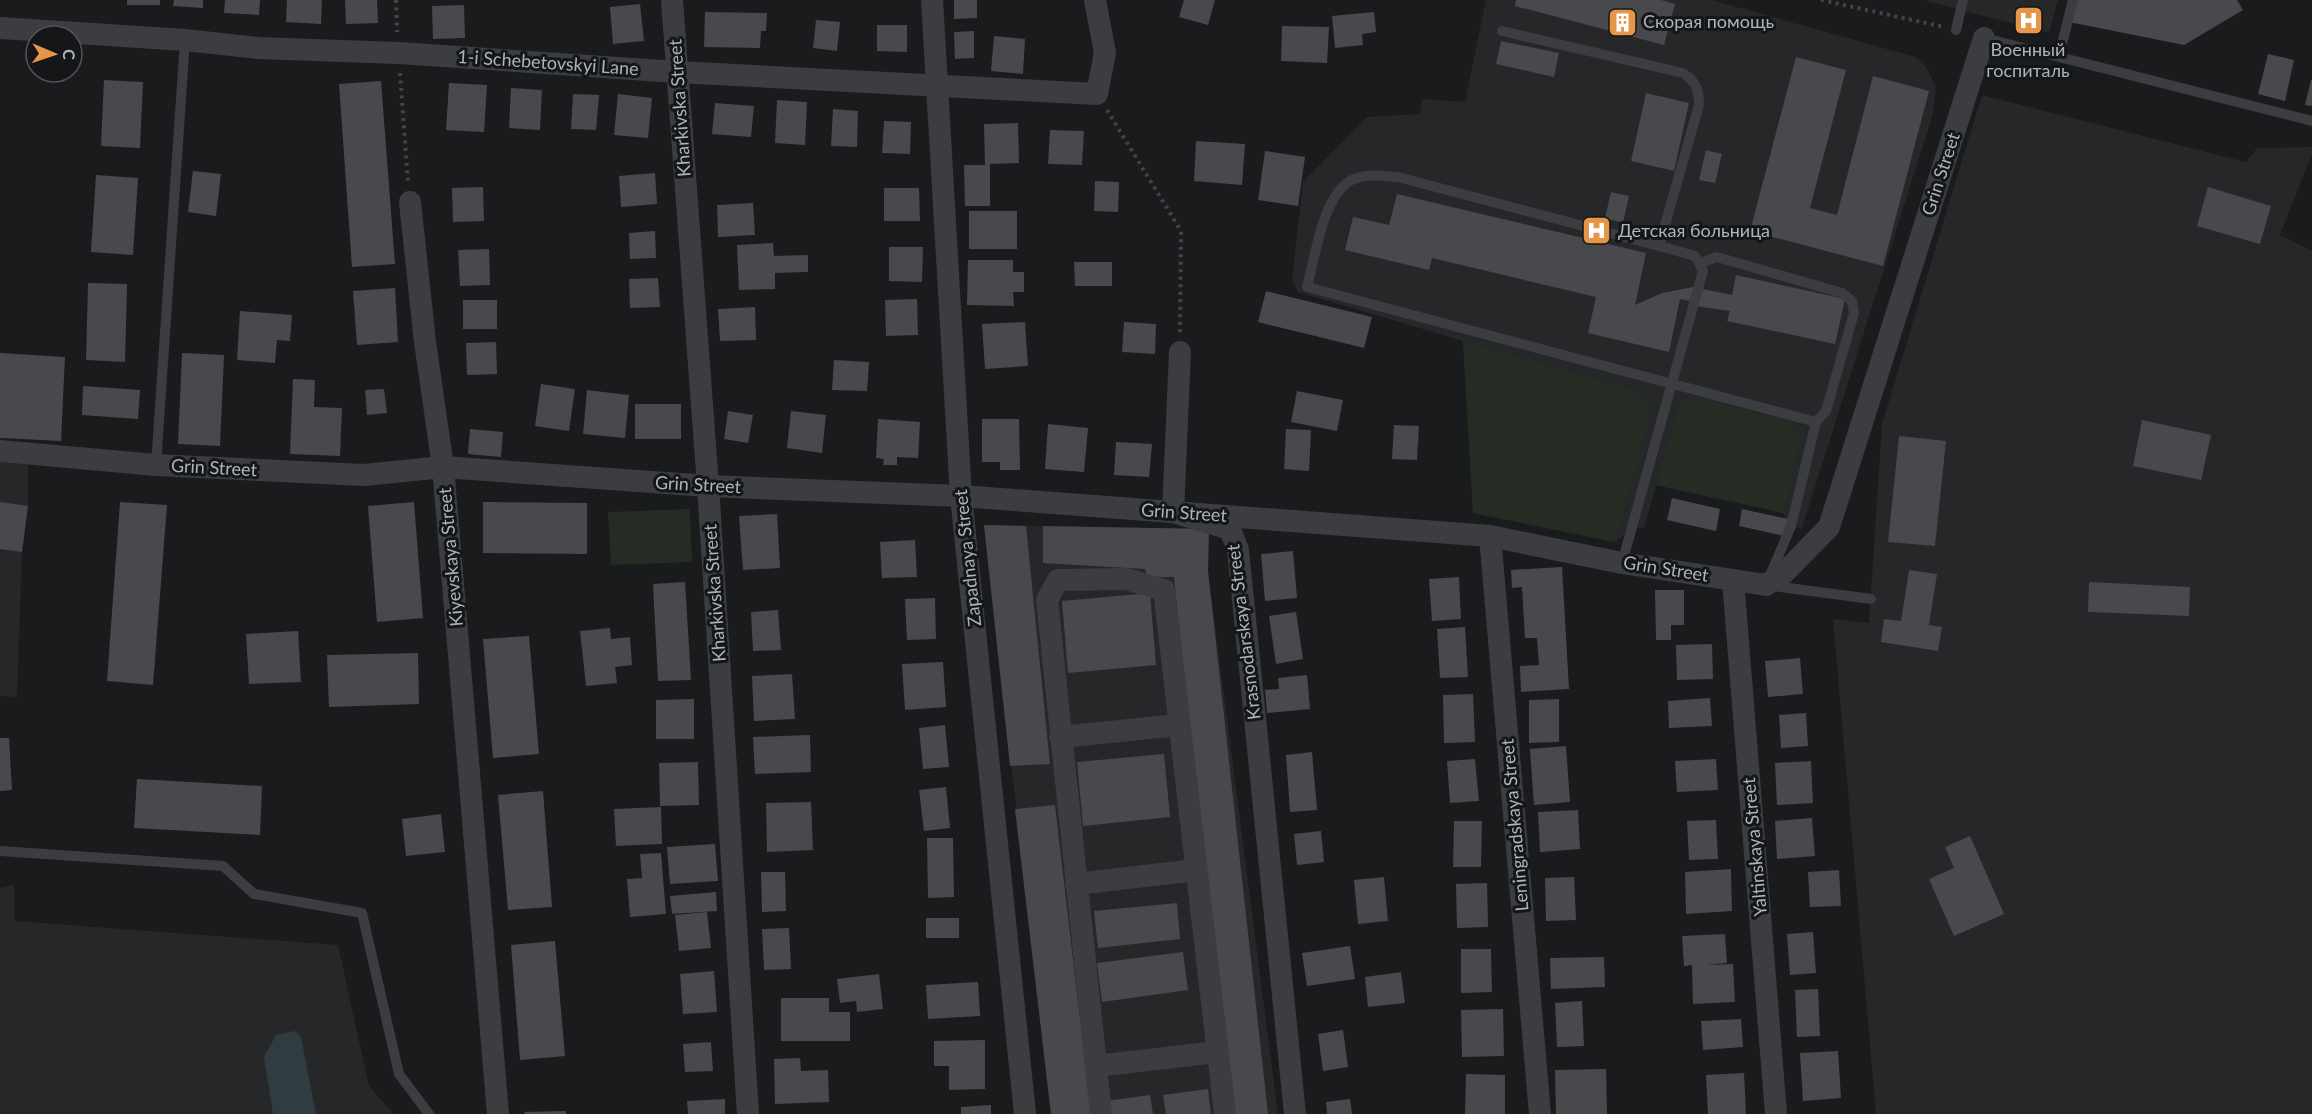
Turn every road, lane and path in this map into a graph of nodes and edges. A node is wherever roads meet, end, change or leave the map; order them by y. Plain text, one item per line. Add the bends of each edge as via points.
1 (396, 0) edge
2 (672, 0) edge
3 (932, 0) edge
4 (1095, 0) edge
5 (1821, 0) edge
6 (1963, 0) edge
7 (2073, 0) edge
8 (0, 28) edge
9 (1956, 30) joint
10 (1502, 31) dead end
11 (1984, 38) joint
12 (185, 40) junction
13 (399, 53) junction
14 (2059, 56) junction
15 (677, 72) junction
16 (938, 85) junction
17 (1097, 94) junction
18 (2312, 121) edge
19 (410, 202) joint
20 (1659, 246) junction
21 (1700, 263) junction
22 (1180, 352) joint
23 (1673, 385) junction
24 (1816, 422) junction
25 (0, 451) edge
26 (156, 465) junction
27 (443, 467) junction
28 (708, 486) junction
29 (961, 496) junction
30 (1173, 512) junction
31 (1490, 536) junction
32 (1622, 562) junction
33 (1733, 580) junction
34 (1766, 585) junction
35 (1871, 599) dead end
36 (1179, 725) junction
37 (1060, 737) junction
38 (0, 851) edge
39 (1196, 870) junction
40 (1076, 884) junction
41 (1217, 1052) junction
42 (1096, 1066) junction
43 (429, 1114) edge
44 (498, 1114) edge
45 (748, 1114) edge
46 (1025, 1114) edge
47 (1101, 1114) edge
48 (1225, 1114) edge
49 (1295, 1114) edge
50 (1540, 1114) edge
51 (1776, 1114) edge

1 - 13 path
2 - 15 street, Kharkivska Street
3 - 16 street, Zapadnaya Street
4 - 17 street via 1105,53
5 - 9 path
6 - 9 lane
7 - 14 lane
8 - 12 street, 1-i Schebetovskyi Lane
10 - 20 lane via 1683,73 1694,80 1699,105
11 - 14 lane
11 - 34 street, Grin Street via 1829,527 1784,573
12 - 13 street, 1-i Schebetovskyi Lane via 258,48
12 - 26 lane
13 - 15 street, 1-i Schebetovskyi Lane
13 - 19 path
14 - 18 lane
15 - 16 street, 1-i Schebetovskyi Lane
15 - 28 street, Kharkivska Street
16 - 17 street, 1-i Schebetovskyi Lane
16 - 29 street, Zapadnaya Street
17 - 22 path via 1181,231
19 - 27 street, Kiyevskaya Street
20 - 21 lane via 1695,256
20 - 23 lane via 1398,177 1372,175 1348,182 1330,203 1307,287
21 - 23 lane via 1703,271
21 - 24 lane via 1717,257 1842,293 1852,301 1854,313 1826,411
22 - 30 street
23 - 24 lane
23 - 32 lane
24 - 34 lane via 1791,526
25 - 26 street, Grin Street
26 - 27 street, Grin Street via 364,475
27 - 28 street, Grin Street
27 - 44 street, Kiyevskaya Street
28 - 29 street, Grin Street
28 - 45 street, Kharkivska Street
29 - 30 street, Grin Street
29 - 46 street, Zapadnaya Street
30 - 31 street, Grin Street
30 - 49 street, Krasnodarskaya Street via 1230,529 1238,550
31 - 32 street, Grin Street
31 - 50 street, Leningradskaya Street
32 - 33 street, Grin Street
33 - 34 street, Grin Street
33 - 51 street, Yaltinskaya Street
34 - 35 lane
36 - 37 street
36 - 37 street via 1164,590 1126,579 1058,580 1047,600
36 - 39 street
37 - 40 street
38 - 43 lane via 223,866 254,894 362,913 399,1074
39 - 40 street
39 - 41 street
40 - 42 street
41 - 42 street
41 - 48 street
42 - 47 street

